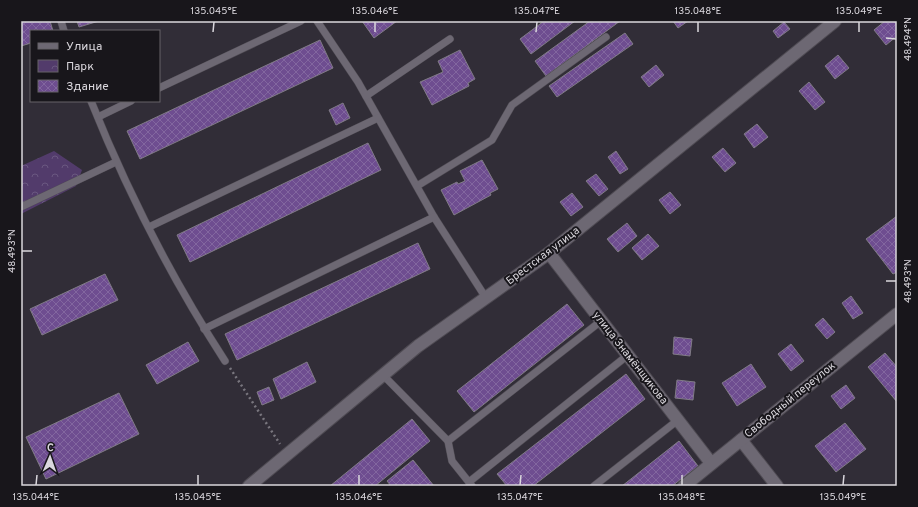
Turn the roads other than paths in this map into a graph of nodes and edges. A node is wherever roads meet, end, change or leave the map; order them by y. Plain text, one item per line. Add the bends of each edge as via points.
1 (301, 21) edge
2 (317, 21) edge
3 (835, 21) edge
4 (606, 37) dead end
5 (450, 39) dead end
6 (160, 88) edge
7 (366, 96) junction
8 (91, 102) edge
9 (129, 102) edge
10 (98, 117) junction
11 (378, 118) junction
12 (116, 162) junction
13 (417, 186) junction
14 (21, 207) edge
15 (434, 217) junction
16 (149, 227) junction
17 (548, 253) junction
18 (486, 298) junction
19 (897, 314) edge
20 (601, 321) junction
21 (204, 329) junction
22 (628, 355) junction
23 (225, 361) road end
24 (383, 375) junction
25 (678, 420) junction
26 (741, 440) junction
27 (448, 441) junction
28 (711, 463) junction
29 (471, 484) edge
30 (249, 486) edge
31 (594, 486) edge
32 (684, 486) edge
33 (777, 486) edge

1 - 6 lane
2 - 7 lane
3 - 17 street, Брестская улица
4 - 13 lane via 512,104 492,140
5 - 7 lane
7 - 11 lane
8 - 10 lane
9 - 10 lane
10 - 12 lane
11 - 13 lane
11 - 16 lane
12 - 14 lane
12 - 16 lane
13 - 15 lane
15 - 18 lane
15 - 21 lane
16 - 21 lane
17 - 18 street, Брестская улица
17 - 20 street, улица Знамёнщикова
18 - 24 street, Брестская улица via 418,346
19 - 26 street, Свободный переулок
20 - 22 street, улица Знамёнщикова
20 - 27 lane
21 - 23 lane
22 - 25 street, улица Знамёнщикова
22 - 29 lane
24 - 27 lane
24 - 30 street, Брестская улица
25 - 28 street, улица Знамёнщикова
25 - 31 lane
26 - 28 street, Свободный переулок
26 - 33 street
27 - 29 lane via 452,461
28 - 32 street, Свободный переулок

